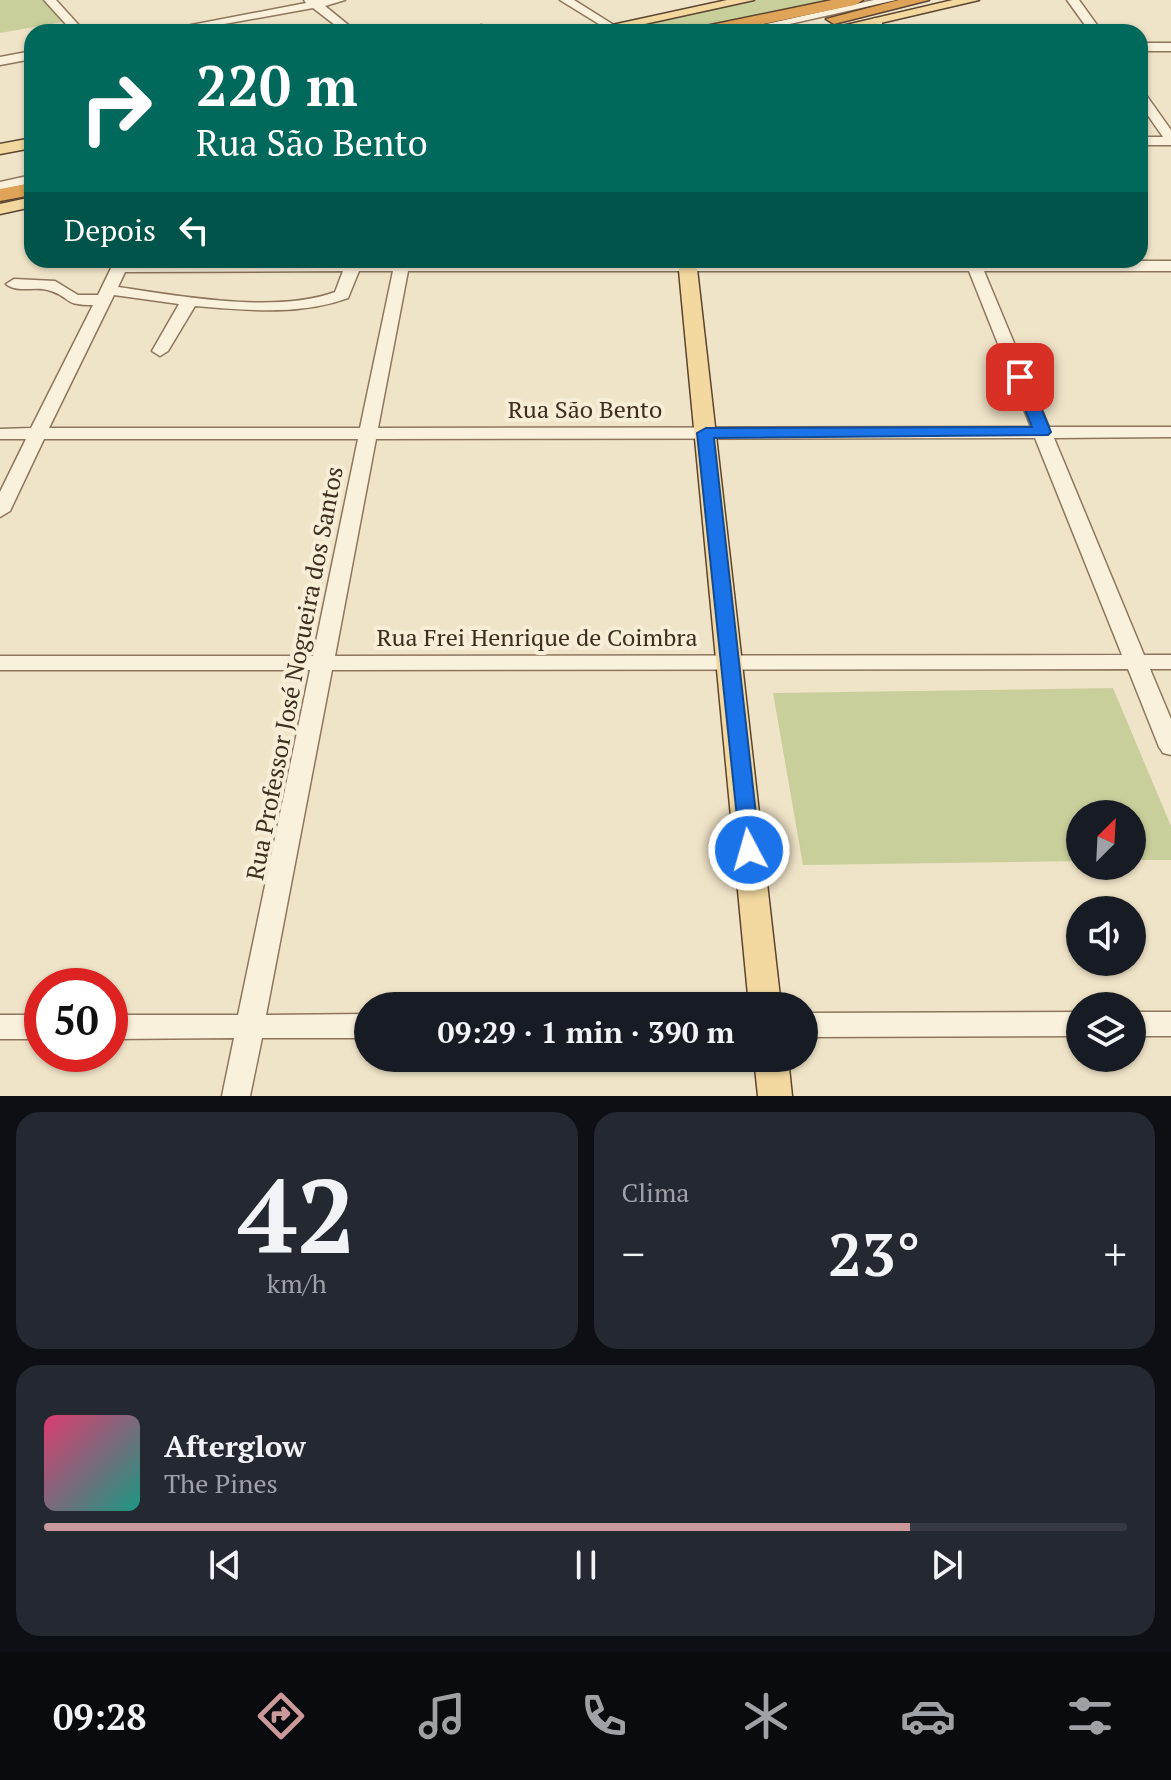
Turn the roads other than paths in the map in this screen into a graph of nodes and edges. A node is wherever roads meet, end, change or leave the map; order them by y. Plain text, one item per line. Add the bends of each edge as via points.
1 (50, 0) edge
2 (339, 0) edge
3 (566, 0) edge
4 (747, 0) edge
5 (855, 0) edge
6 (890, 0) edge
7 (921, 0) edge
8 (972, 0) edge
9 (1073, 0) edge
10 (312, 2) edge
11 (72, 24) edge
12 (201, 24) edge
13 (341, 24) edge
14 (606, 24) edge
15 (626, 24) edge
16 (740, 24) edge
17 (775, 24) edge
18 (808, 24) edge
19 (884, 24) edge
20 (1090, 24) edge
21 (1148, 47) edge
22 (1171, 47) edge
23 (24, 56) edge
24 (0, 61) edge
25 (1148, 107) edge
26 (1171, 140) edge
27 (1148, 141) edge
28 (24, 144) edge
29 (0, 149) edge
30 (24, 172) edge
31 (0, 177) edge
32 (24, 181) edge
33 (0, 186) edge
34 (24, 190) edge
35 (0, 195) edge
36 (24, 204) edge
37 (0, 209) edge
38 (1148, 266) edge
39 (1171, 266) edge
40 (120, 268) edge
41 (353, 268) edge
42 (401, 268) edge
43 (689, 268) edge
44 (976, 268) edge
45 (14, 284) dead end
46 (106, 295) junction
47 (188, 303) junction
48 (160, 351) dead end
49 (1043, 432) junction
50 (1171, 432) edge
51 (369, 433) junction
52 (706, 433) junction
53 (0, 434) edge
54 (38, 434) junction
55 (0, 511) edge
56 (730, 662) junction
57 (1136, 662) junction
58 (1171, 662) edge
59 (0, 663) edge
60 (323, 663) junction
61 (1164, 714) edge
62 (1171, 747) edge
63 (764, 992) edge
64 (1066, 1024) edge
65 (1146, 1024) edge
66 (1171, 1024) edge
67 (818, 1025) edge
68 (354, 1026) edge
69 (0, 1027) edge
70 (24, 1027) edge
71 (128, 1027) edge
72 (250, 1027) junction
73 (772, 1072) edge
74 (236, 1096) edge
75 (775, 1096) edge

1 - 11 street
2 - 10 street
3 - 14 street
4 - 15 main road
5 - 16 highway
6 - 17 street
7 - 18 highway
8 - 19 main road
9 - 20 street
10 - 12 street
10 - 13 street
21 - 22 street
23 - 24 street
25 - 26 street
26 - 27 street
28 - 29 main road
30 - 31 highway
32 - 33 street
34 - 35 highway
36 - 37 main road
38 - 39 street
40 - 46 street
41 - 47 street via 342,295 332,301
42 - 51 street, Rua Professor José Nogueira dos Santos
43 - 52 main road
44 - 49 street
45 - 46 street via 55,286 66,298
46 - 47 street
46 - 54 street
47 - 48 street
49 - 50 street, Rua São Bento
49 - 52 street, Rua São Bento
49 - 57 street
51 - 52 street, Rua São Bento
51 - 54 street, Rua São Bento
51 - 60 street, Rua Professor José Nogueira dos Santos
52 - 56 main road
53 - 54 street, Rua São Bento
54 - 55 street
56 - 57 street, Rua Frei Henrique de Coimbra
56 - 60 street, Rua Frei Henrique de Coimbra
56 - 63 main road
57 - 58 street, Rua Frei Henrique de Coimbra
57 - 61 street
59 - 60 street, Rua Frei Henrique de Coimbra
60 - 72 street, Rua Professor José Nogueira dos Santos
61 - 62 street
64 - 67 street
65 - 66 street
68 - 72 street
69 - 70 street
71 - 72 street
72 - 74 street, Rua Professor José Nogueira dos Santos
73 - 75 main road

